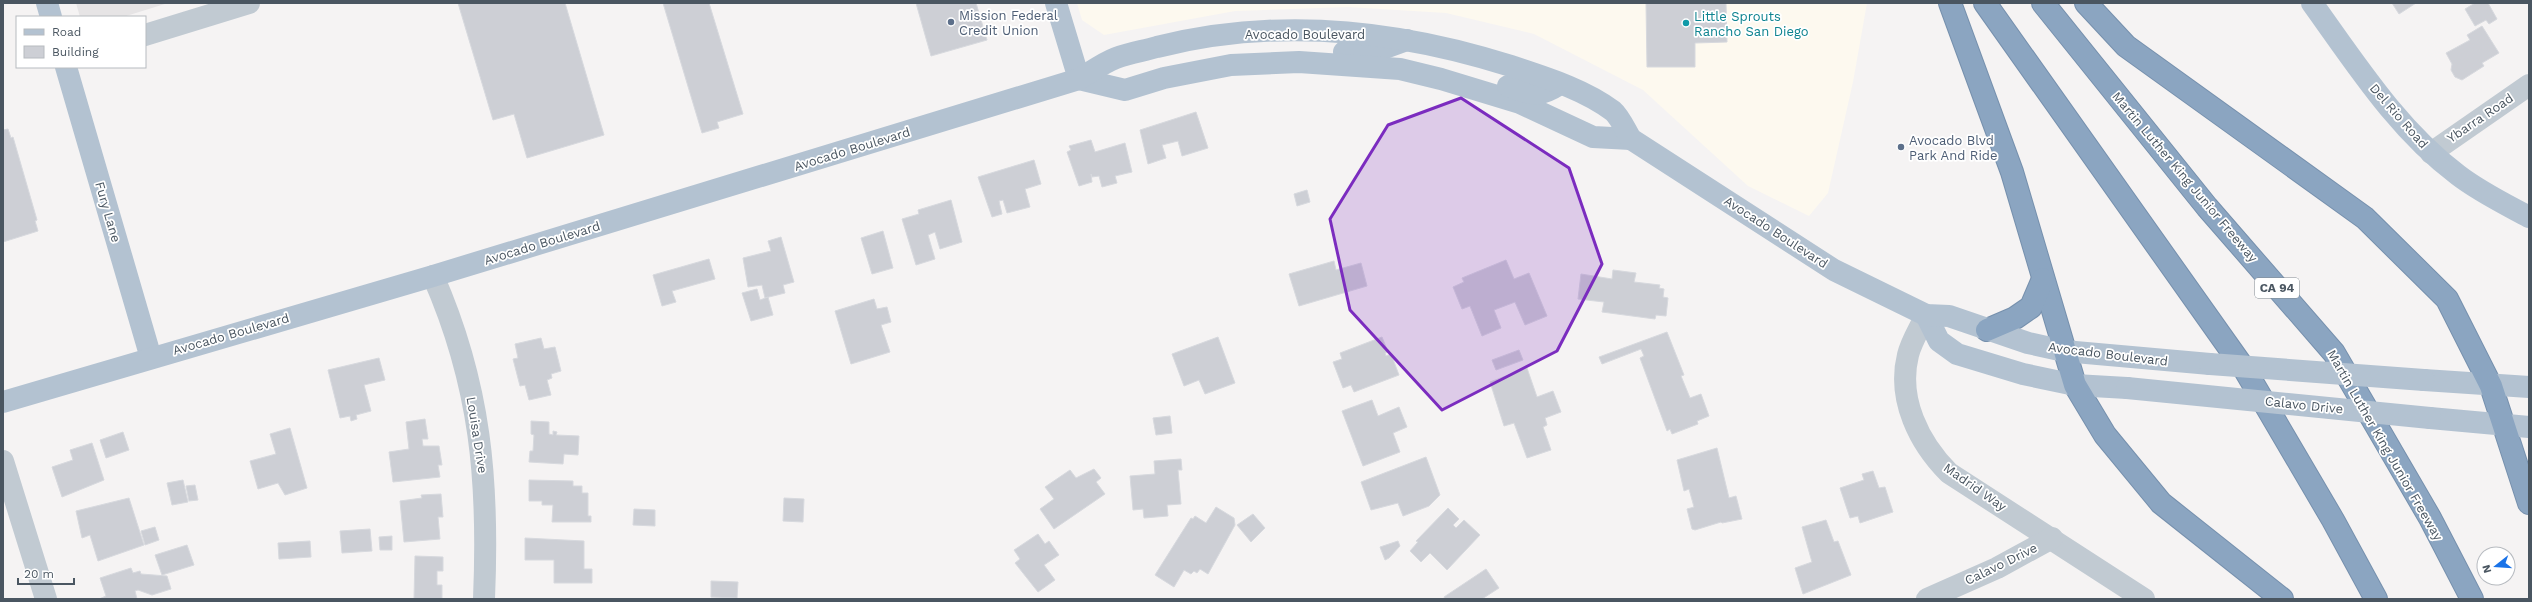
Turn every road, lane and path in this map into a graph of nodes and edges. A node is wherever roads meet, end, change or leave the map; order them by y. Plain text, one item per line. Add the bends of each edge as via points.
1 (47, 3) edge
2 (249, 3) edge
3 (1056, 3) edge
4 (1950, 3) edge
5 (1985, 3) edge
6 (2042, 3) edge
7 (2086, 3) edge
8 (2312, 3) edge
9 (51, 16) edge
10 (146, 35) edge
11 (1409, 39) junction
12 (1268, 63) junction
13 (66, 68) edge
14 (1079, 79) junction
15 (1441, 79) junction
16 (1560, 84) junction
17 (2529, 85) edge
18 (1631, 139) junction
19 (2431, 153) junction
20 (2529, 216) edge
21 (433, 276) junction
22 (2043, 279) junction
23 (1926, 316) junction
24 (1987, 330) junction
25 (2064, 351) junction
26 (151, 358) junction
27 (2075, 385) junction
28 (2492, 386) junction
29 (2529, 387) edge
30 (3, 402) edge
31 (2504, 425) junction
32 (2529, 427) edge
33 (3, 460) edge
34 (2529, 503) edge
35 (2052, 538) junction
36 (46, 599) edge
37 (484, 599) edge
38 (1927, 599) edge
39 (2144, 599) edge
40 (2282, 599) edge
41 (2376, 599) edge
42 (2472, 599) edge

1 - 9 main road
2 - 10 street
3 - 14 main road
4 - 22 highway via 2012,172
5 - 41 highway via 2245,370
6 - 42 highway, Martin Luther King Junior Freeway / CA 94 via 2207,207 2334,353 2430,518
7 - 28 highway via 2126,46 2365,218 2447,299
8 - 19 main road, Del Rio Road via 2391,111
11 - 12 main road via 1374,52 1285,51 1273,56
11 - 14 main road, Avocado Boulevard via 1353,31 1264,31 1191,38 1115,58
11 - 16 main road, Avocado Boulevard via 1458,49
12 - 14 main road, Avocado Boulevard via 1231,65 1164,78 1125,90
12 - 15 main road, Avocado Boulevard via 1299,62 1400,69
13 - 26 main road, Fury Lane
14 - 21 main road, Avocado Boulevard
15 - 16 main road via 1450,74 1464,72 1531,94 1545,94
15 - 18 main road, Avocado Boulevard via 1520,103 1593,137
16 - 18 main road, Avocado Boulevard via 1614,112
17 - 19 street, Ybarra Road
18 - 23 main road, Avocado Boulevard via 1834,270
19 - 20 main road, Del Rio Road via 2478,189
21 - 26 main road, Avocado Boulevard
21 - 37 street, Louisa Drive via 452,319 479,432 486,510
22 - 24 highway via 2031,307 2015,318
22 - 25 highway
23 - 24 main road, Avocado Boulevard via 1949,316
23 - 27 main road via 1939,341 1957,354 2023,374
23 - 35 street, Madrid Way via 1908,355 1906,371 1909,404 1920,435 1928,449 1949,473
24 - 25 main road, Avocado Boulevard
25 - 27 highway
25 - 28 main road, Avocado Boulevard, bridge via 2124,358
26 - 30 main road, Avocado Boulevard
27 - 31 main road, Calavo Drive, bridge
27 - 40 highway via 2105,435 2161,503
28 - 29 main road
28 - 31 highway
31 - 32 main road, Calavo Drive
31 - 34 highway
33 - 36 street
35 - 38 street, Calavo Drive via 1997,568
35 - 39 street, Madrid Way

